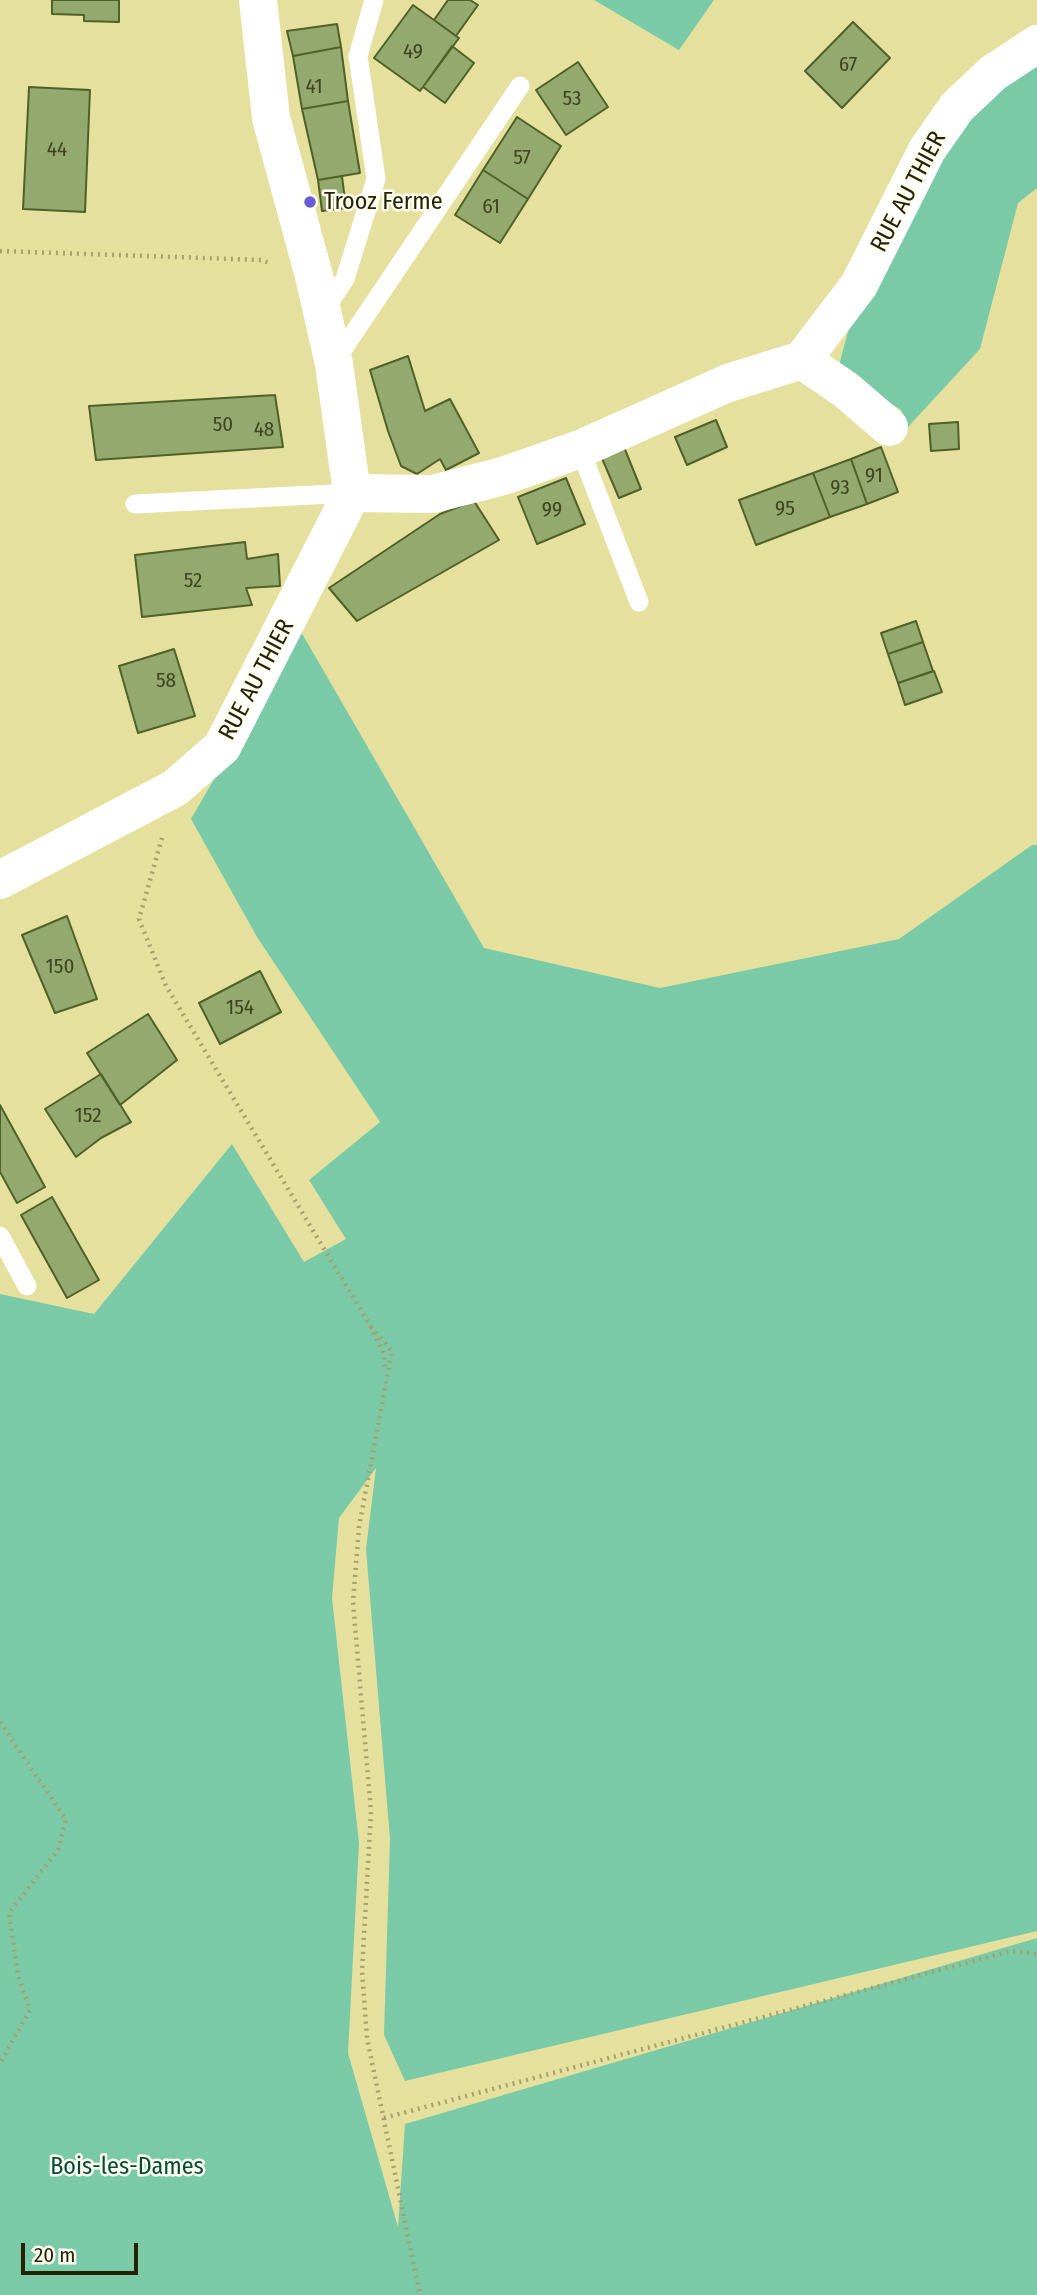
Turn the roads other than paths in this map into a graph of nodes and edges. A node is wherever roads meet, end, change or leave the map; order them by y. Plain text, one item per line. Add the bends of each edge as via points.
1 (258, 0) edge
2 (374, 0) edge
3 (1037, 44) edge
4 (520, 86) dead end
5 (321, 314) junction
6 (802, 360) junction
7 (334, 364) junction
8 (889, 427) dead end
9 (580, 449) junction
10 (352, 493) junction
11 (135, 504) dead end
12 (639, 602) dead end
13 (0, 880) edge
14 (0, 1236) edge
15 (27, 1286) dead end

1 - 5 street via 271,118
2 - 5 lane via 358,56 376,179 345,279
3 - 6 street, RUE AU THIER via 993,74 957,107 927,150 859,285
4 - 7 lane
5 - 7 street
6 - 8 street
6 - 9 street via 728,383
7 - 10 street
9 - 10 street via 503,477 433,494
9 - 12 lane
10 - 11 lane
10 - 13 street, RUE AU THIER via 222,747 175,788
14 - 15 lane

